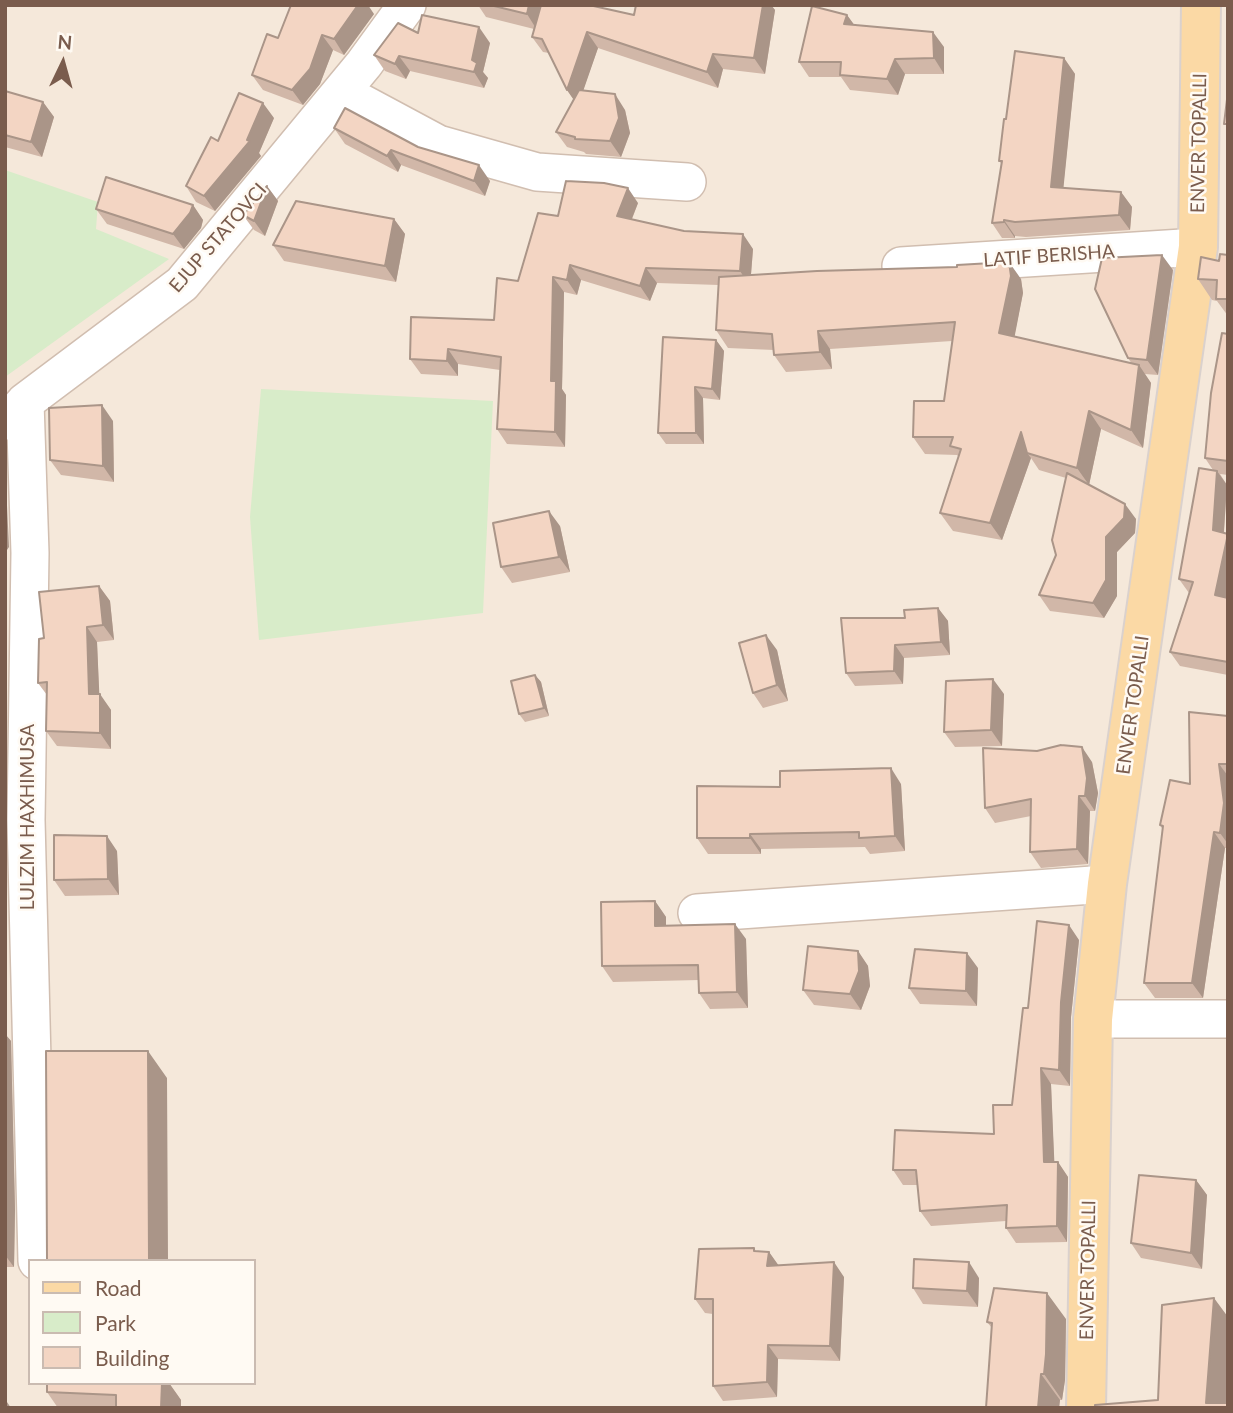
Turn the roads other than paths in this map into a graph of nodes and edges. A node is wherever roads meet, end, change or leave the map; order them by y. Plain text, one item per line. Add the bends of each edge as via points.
1 (407, 5) edge
2 (1200, 5) edge
3 (341, 92) junction
4 (687, 182) dead end
5 (1198, 247) junction
6 (901, 266) edge
7 (12, 407) edge
8 (1107, 884) junction
9 (697, 913) dead end
10 (1093, 1019) junction
11 (1228, 1019) edge
12 (37, 1259) edge
13 (1086, 1408) edge

1 - 3 street, EJUP STATOVCI
2 - 5 main road, ENVER TOPALLI
3 - 4 street via 438,144 537,172
3 - 7 street, EJUP STATOVCI via 182,284
5 - 6 street, LATIF BERISHA
5 - 8 main road, ENVER TOPALLI
7 - 12 street, LULZIM HAXHIMUSA via 30,553 26,820
8 - 9 street
8 - 10 main road, ENVER TOPALLI
10 - 11 street
10 - 13 main road, ENVER TOPALLI

